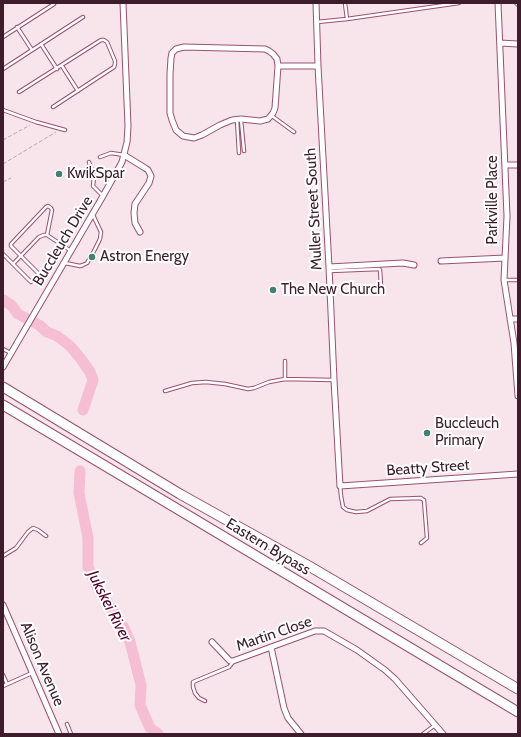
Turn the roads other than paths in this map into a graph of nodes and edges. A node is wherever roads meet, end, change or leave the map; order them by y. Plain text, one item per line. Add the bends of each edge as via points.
1 (123, 3) edge
2 (316, 3) edge
3 (345, 3) edge
4 (459, 3) edge
5 (498, 3) edge
6 (54, 4) dead end
7 (83, 17) dead end
8 (347, 19) junction
9 (316, 22) junction
10 (17, 27) junction
11 (3, 37) edge
12 (500, 43) junction
13 (41, 44) junction
14 (518, 44) edge
15 (32, 50) junction
16 (62, 66) junction
17 (278, 66) junction
18 (318, 66) junction
19 (57, 68) junction
20 (3, 69) edge
21 (78, 91) junction
22 (18, 92) dead end
23 (53, 107) dead end
24 (3, 110) edge
25 (272, 115) junction
26 (239, 120) junction
27 (65, 130) dead end
28 (294, 132) dead end
29 (244, 151) dead end
30 (239, 153) dead end
31 (124, 155) junction
32 (100, 157) dead end
33 (89, 162) dead end
34 (505, 165) junction
35 (518, 165) edge
36 (103, 196) junction
37 (93, 214) junction
38 (140, 232) dead end
39 (47, 235) junction
40 (71, 251) junction
41 (3, 254) edge
42 (21, 255) junction
43 (505, 258) junction
44 (441, 260) dead end
45 (64, 262) junction
46 (13, 264) junction
47 (414, 265) dead end
48 (329, 269) junction
49 (40, 275) dead end
50 (504, 280) junction
51 (518, 280) edge
52 (31, 282) dead end
53 (381, 285) dead end
54 (510, 319) junction
55 (518, 319) edge
56 (3, 349) edge
57 (11, 353) junction
58 (285, 361) dead end
59 (3, 367) edge
60 (285, 379) junction
61 (334, 380) junction
62 (3, 387) edge
63 (165, 391) dead end
64 (518, 396) edge
65 (4, 406) edge
66 (518, 474) edge
67 (340, 486) junction
68 (46, 536) dead end
69 (421, 543) dead end
70 (3, 556) edge
71 (3, 604) edge
72 (212, 642) dead end
73 (270, 647) junction
74 (233, 662) junction
75 (32, 672) junction
76 (3, 675) edge
77 (7, 684) junction
78 (3, 686) edge
79 (518, 689) edge
80 (205, 701) dead end
81 (518, 712) edge
82 (67, 724) dead end
83 (436, 725) junction
84 (59, 734) edge
85 (71, 734) edge
86 (301, 734) edge
87 (423, 734) edge
88 (443, 734) edge

1 - 31 street, Buccleuch Drive via 128,126
2 - 9 street, Muller Street South
3 - 8 lane
4 - 8 lane
5 - 12 street, Parkville Place
6 - 10 lane
7 - 13 lane
8 - 9 lane
9 - 18 street, Muller Street South
10 - 11 lane
10 - 15 lane
12 - 14 street
12 - 34 street, Parkville Place
13 - 15 lane
13 - 19 lane
15 - 20 lane
16 - 19 lane
16 - 21 lane
16 - 21 lane via 101,40 107,42 115,61 114,67
17 - 18 street
17 - 25 street via 276,104
17 - 26 street via 274,54 265,49 184,47 172,53 170,114 178,132 194,138 229,121
18 - 48 street, Muller Street South
19 - 22 lane
21 - 23 lane
24 - 27 lane
25 - 26 street via 264,120
25 - 28 lane
26 - 29 lane
26 - 30 lane
31 - 32 lane via 110,153
31 - 36 street, Buccleuch Drive
31 - 38 street via 148,170 151,176 135,204 135,224
33 - 36 lane via 94,176 93,186
34 - 35 street
34 - 43 street, Parkville Place
36 - 37 street, Buccleuch Drive
37 - 40 street, Buccleuch Drive
37 - 45 lane via 101,232 87,263 80,266
39 - 40 lane
39 - 42 lane via 39,237
39 - 42 lane via 52,210 48,206 11,244
40 - 45 street, Buccleuch Drive
41 - 46 lane
42 - 46 lane
42 - 49 lane
43 - 44 street
43 - 50 street, Parkville Place
45 - 57 street, Buccleuch Drive
46 - 52 lane
47 - 48 street via 403,263
48 - 53 lane via 379,268
48 - 61 street, Muller Street South
50 - 51 lane
50 - 54 street, Parkville Place
54 - 55 street
54 - 64 street, Parkville Place
56 - 57 lane
57 - 59 street, Buccleuch Drive
58 - 60 lane
60 - 61 lane
60 - 63 lane via 248,389 206,382 192,383
61 - 67 street, Muller Street South
62 - 79 highway, Eastern Bypass via 180,494 309,566
65 - 81 highway, Eastern Bypass
66 - 67 street, Beatty Street
67 - 69 lane via 343,507 356,512 367,511 393,499 424,500 427,538
68 - 70 lane via 33,528 16,548
71 - 75 street, Alison Avenue
72 - 74 street, Martin Close
73 - 74 street, Martin Close
73 - 83 street, Martin Close via 322,630 381,666
73 - 86 street via 284,708 288,718
74 - 80 lane via 229,667 193,682 195,693
75 - 77 lane
75 - 84 street, Alison Avenue
76 - 77 lane
77 - 78 lane
82 - 85 lane
83 - 87 lane
83 - 88 street

